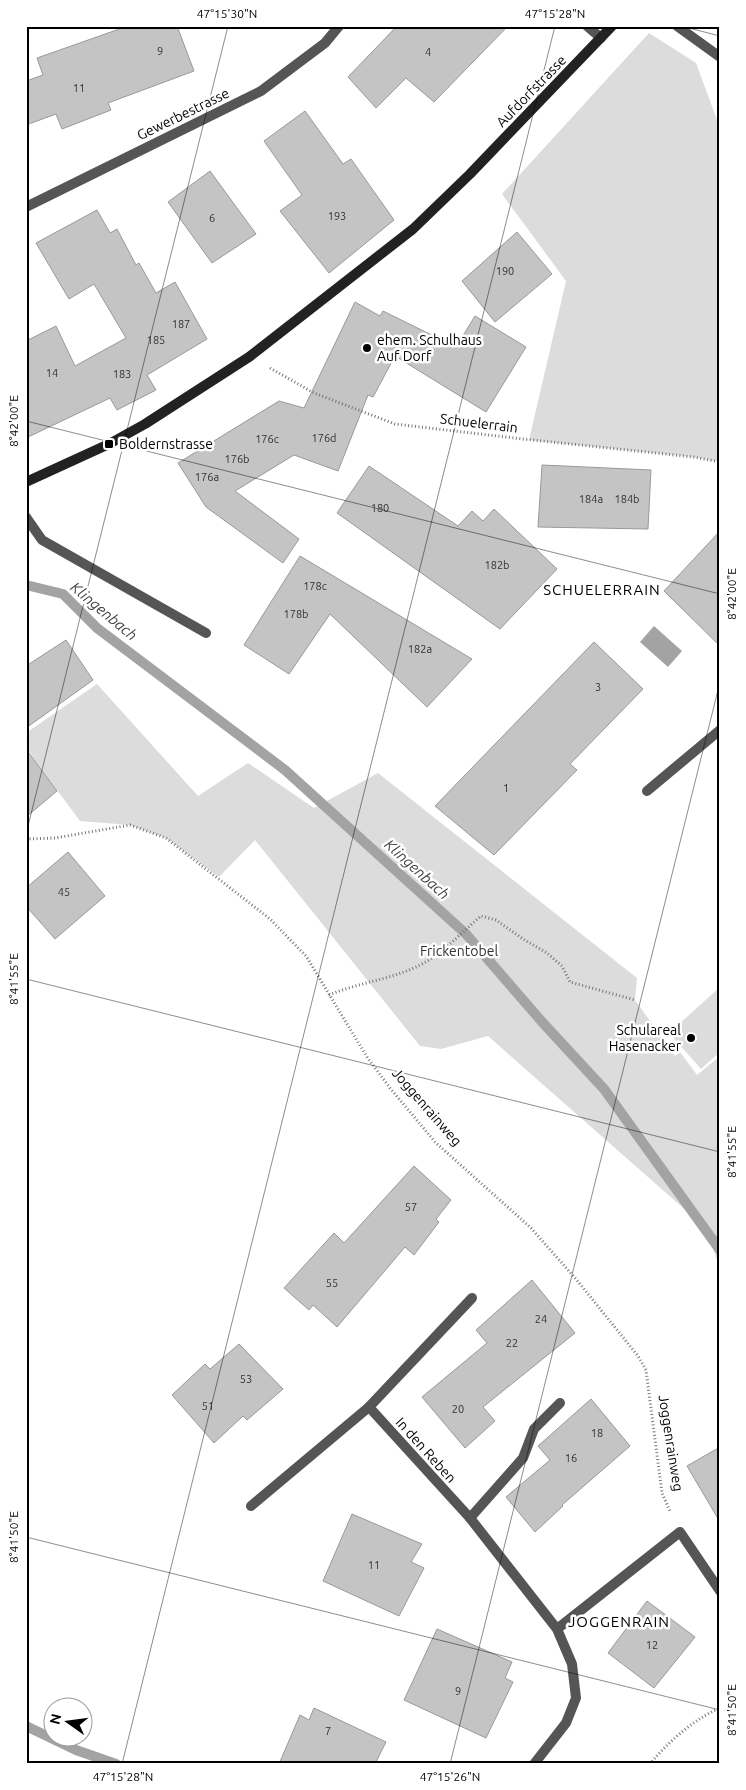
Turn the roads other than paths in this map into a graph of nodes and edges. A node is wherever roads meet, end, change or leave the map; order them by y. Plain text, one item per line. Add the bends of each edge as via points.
1 (339, 26) edge
2 (587, 26) edge
3 (612, 26) edge
4 (677, 26) edge
5 (601, 38) junction
6 (720, 56) edge
7 (26, 207) edge
8 (26, 482) edge
9 (26, 517) edge
10 (206, 633) dead end
11 (720, 730) edge
12 (647, 791) dead end
13 (472, 1298) dead end
14 (560, 1403) dead end
15 (369, 1407) junction
16 (251, 1506) dead end
17 (470, 1518) junction
18 (720, 1591) edge
19 (557, 1628) junction
20 (534, 1764) edge

1 - 7 street, Gewerbestrasse via 325,43 261,91
2 - 5 street
3 - 5 street, Aufdorfstrasse
4 - 6 street
5 - 8 street, Aufdorfstrasse via 413,229 249,357 145,424
9 - 10 street via 42,540
11 - 12 street
13 - 15 street
14 - 17 street via 534,1429 523,1458
15 - 16 street
15 - 17 street, In den Reben
17 - 19 street, In den Reben
18 - 19 street via 680,1532
19 - 20 street, In den Reben via 572,1664 576,1698 566,1724

